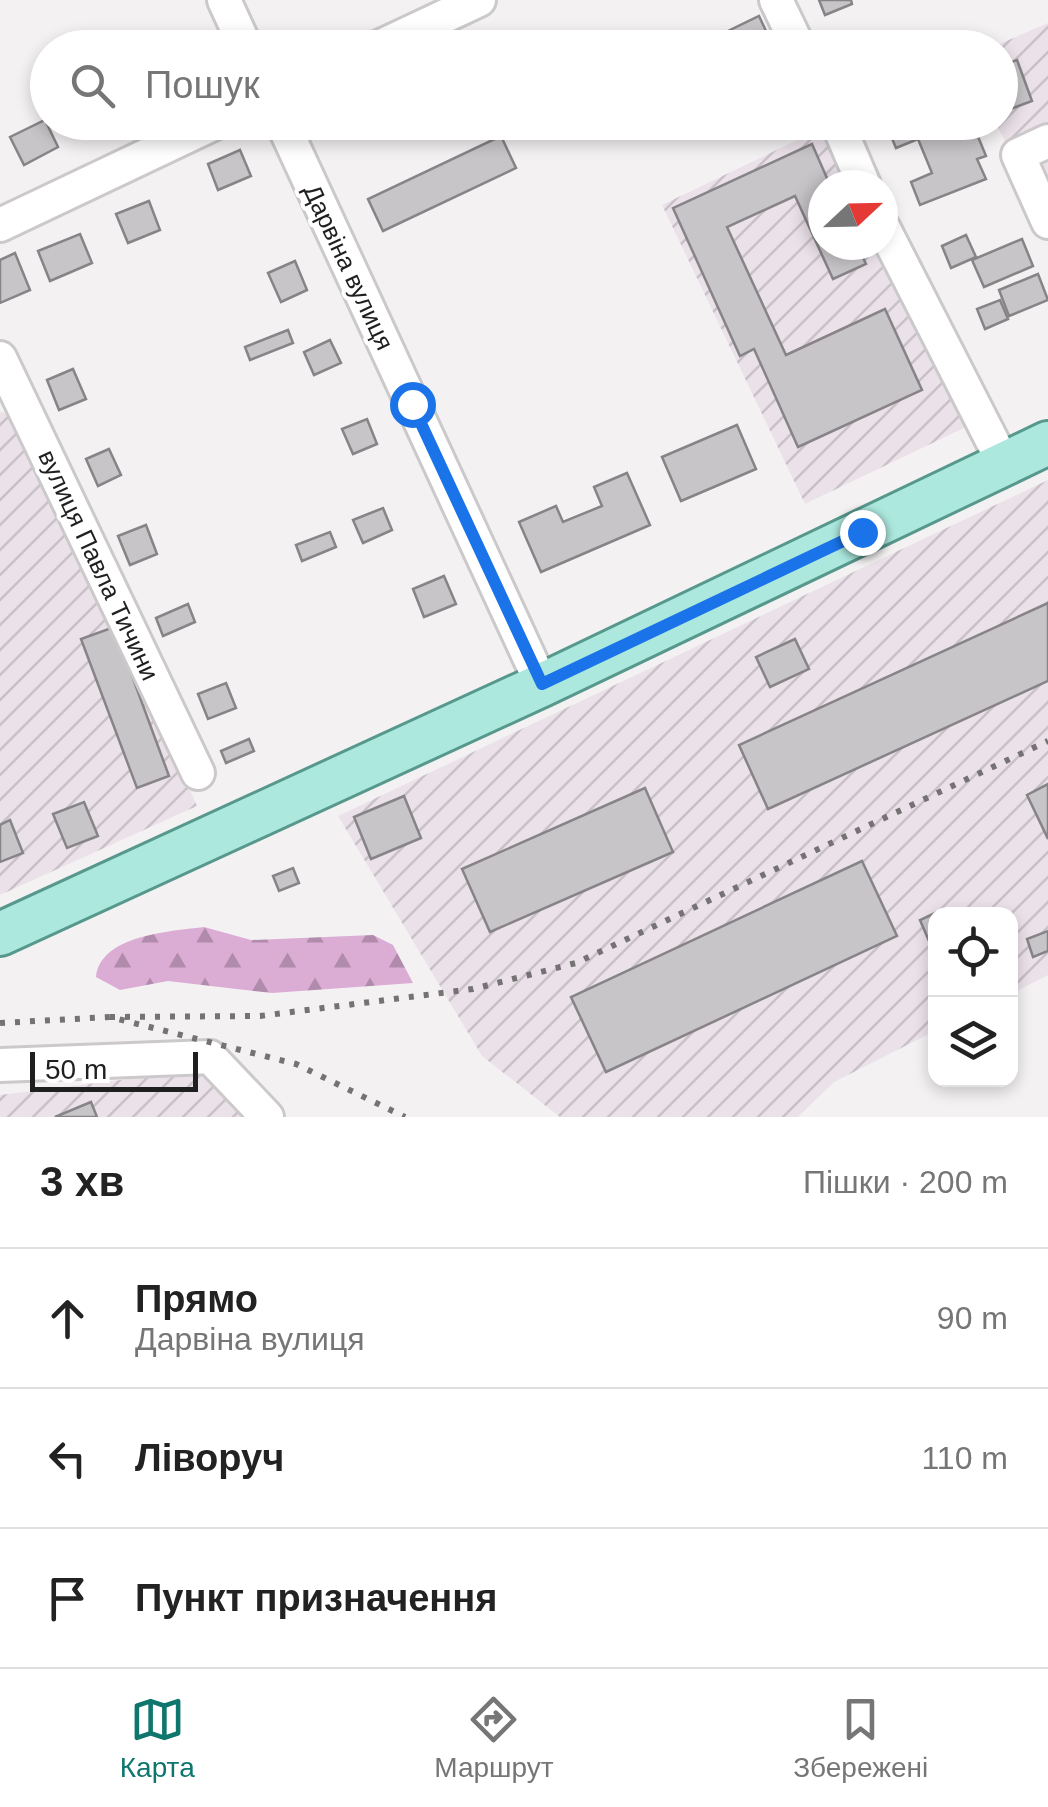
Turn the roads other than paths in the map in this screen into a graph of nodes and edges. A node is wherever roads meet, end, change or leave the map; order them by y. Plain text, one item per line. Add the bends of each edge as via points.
1 (224, 0) edge
2 (480, 0) edge
3 (776, 0) edge
4 (238, 30) edge
5 (416, 30) edge
6 (791, 30) edge
7 (179, 140) edge
8 (290, 140) edge
9 (845, 140) edge
10 (1048, 141) edge
11 (858, 170) edge
12 (1048, 222) edge
13 (0, 226) edge
14 (898, 256) edge
15 (0, 358) edge
16 (1048, 444) edge
17 (1004, 464) junction
18 (542, 684) junction
19 (198, 773) dead end
20 (0, 934) edge
21 (0, 1065) edge
22 (267, 1117) edge

1 - 4 street
2 - 5 street
3 - 6 street
7 - 13 street
8 - 18 street, Дарвіна вулиця
9 - 11 street
10 - 12 street via 1018,155
14 - 17 street
15 - 19 street, вулиця Павла Тичини
16 - 17 main road
17 - 18 main road
18 - 20 main road
21 - 22 street via 210,1057

